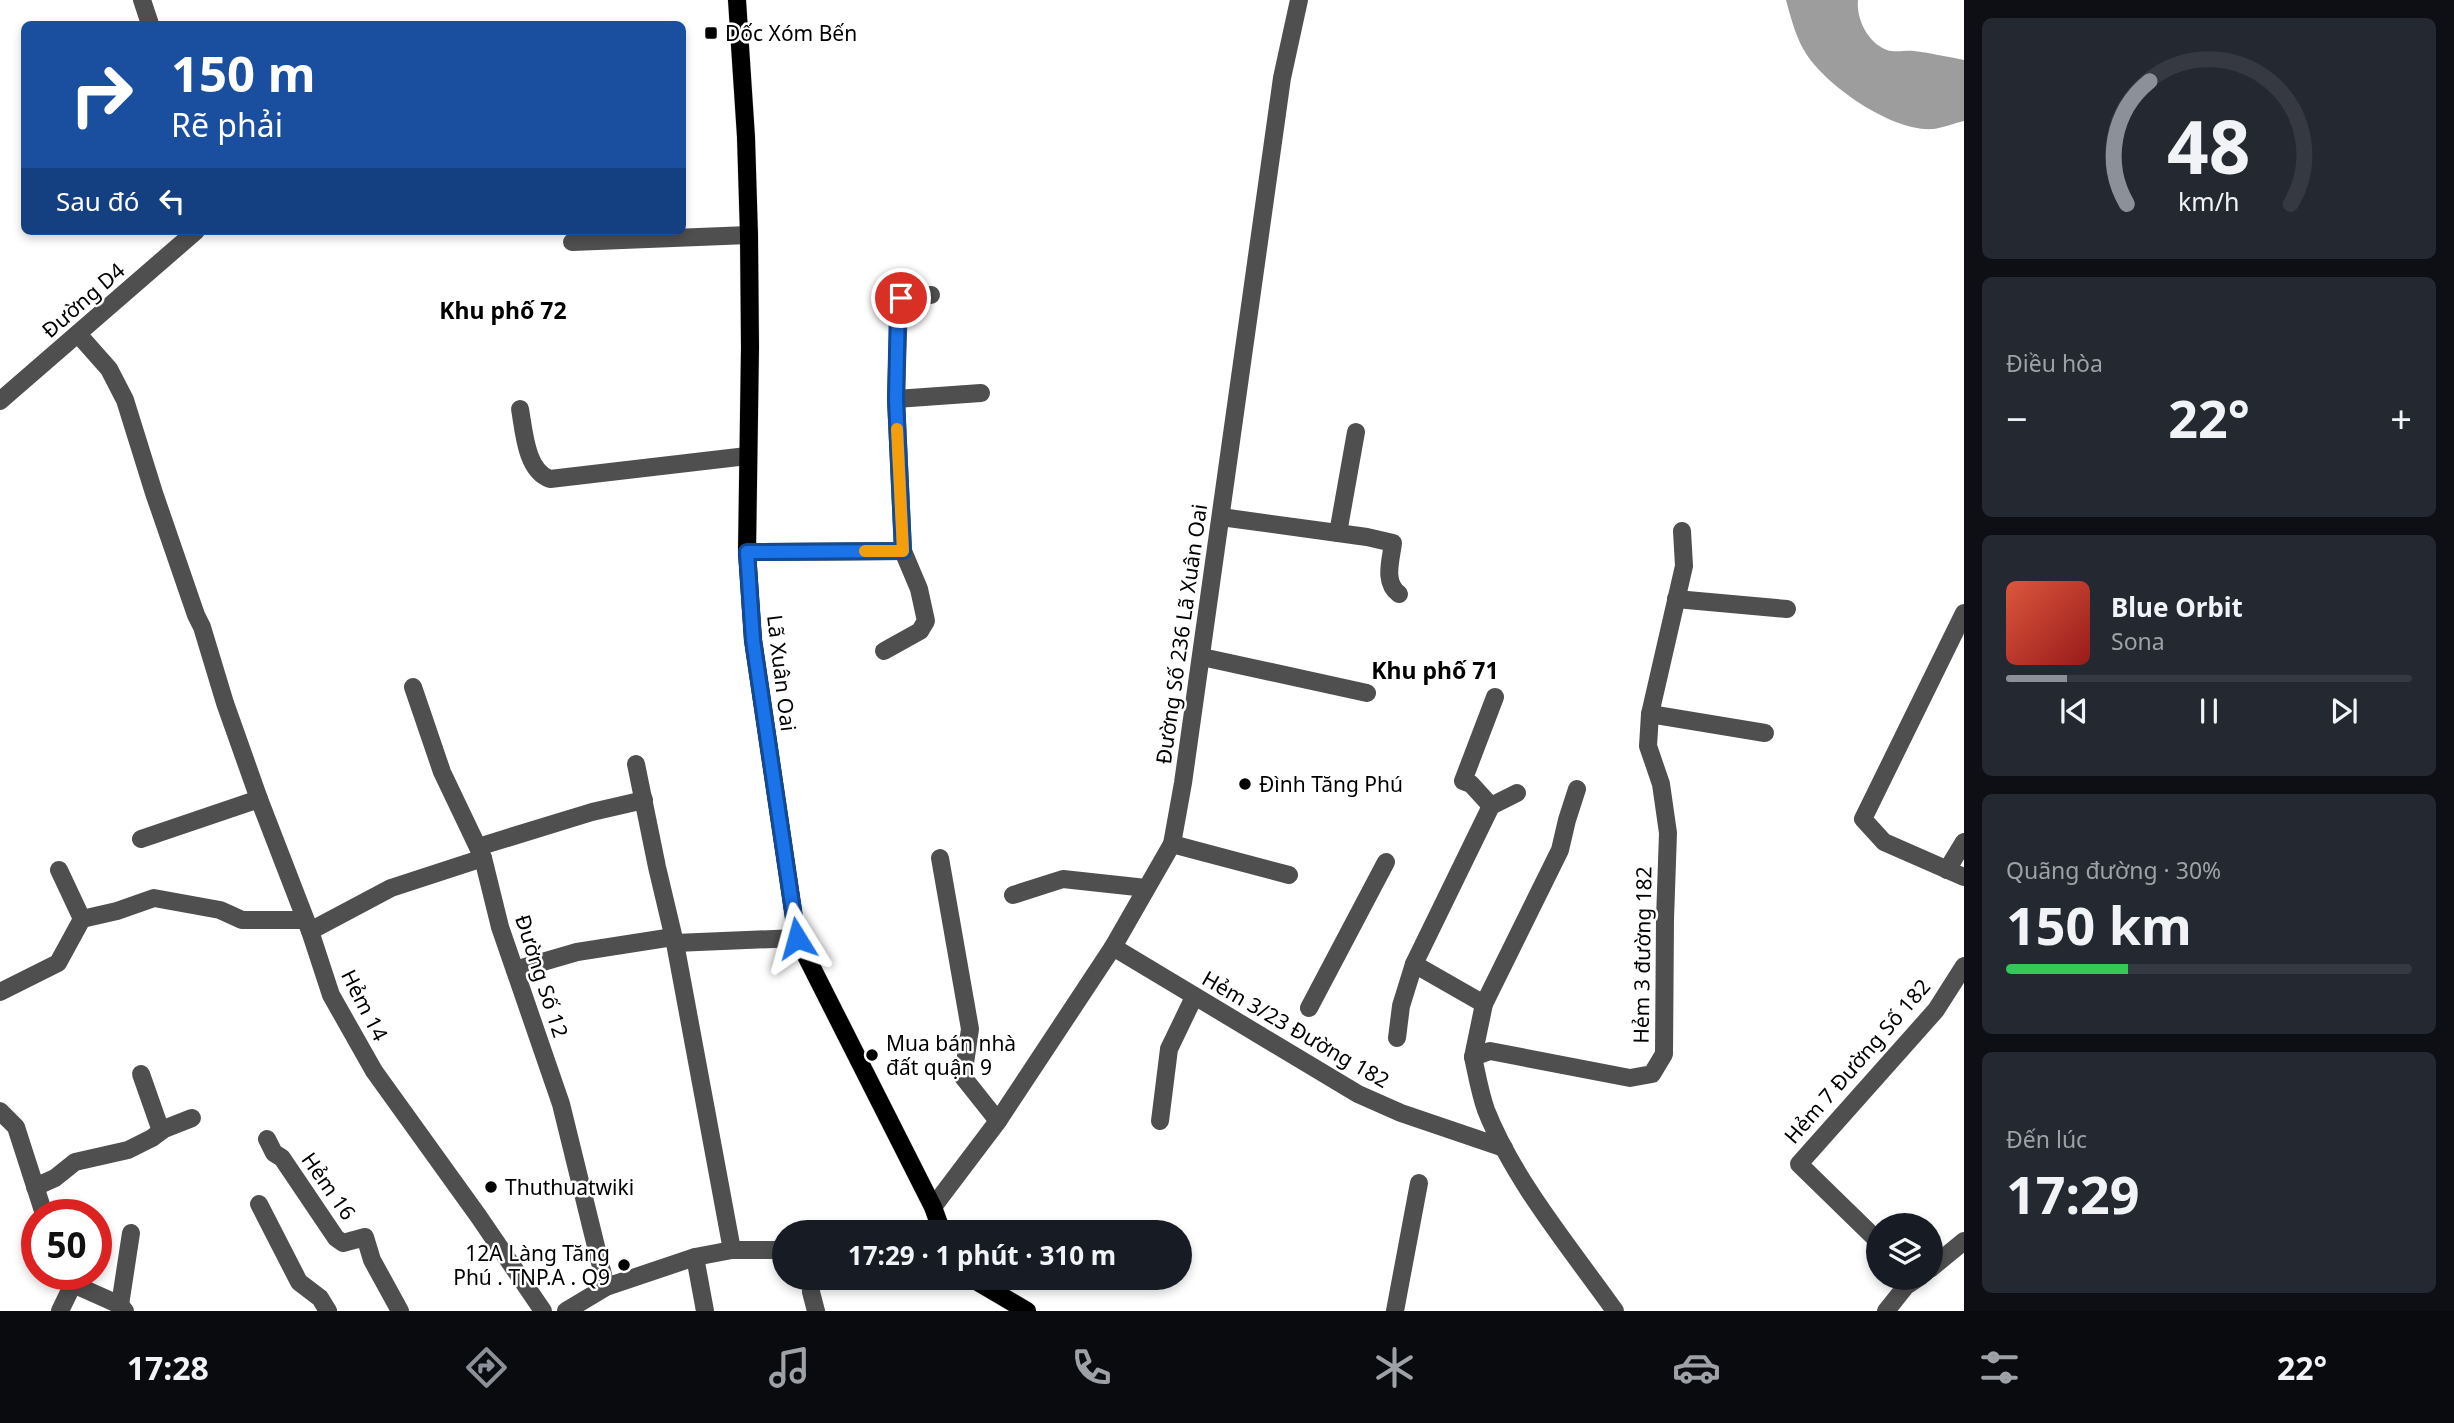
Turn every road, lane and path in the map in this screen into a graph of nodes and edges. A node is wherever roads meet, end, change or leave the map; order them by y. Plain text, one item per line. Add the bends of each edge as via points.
1 (142, 0) edge
2 (737, 0) edge
3 (1299, 0) edge
4 (149, 21) edge
5 (749, 234) junction
6 (191, 235) edge
7 (572, 242) dead end
8 (931, 295) dead end
9 (78, 334) junction
10 (981, 393) dead end
11 (896, 399) junction
12 (0, 401) edge
13 (520, 409) dead end
14 (1356, 432) dead end
15 (747, 456) junction
16 (1221, 517) junction
17 (1682, 531) dead end
18 (1338, 533) junction
19 (903, 551) junction
20 (747, 552) junction
21 (1399, 594) dead end
22 (1676, 599) junction
23 (1787, 609) dead end
24 (1964, 614) edge
25 (884, 651) dead end
26 (1202, 657) junction
27 (413, 687) dead end
28 (1367, 693) dead end
29 (1495, 697) dead end
30 (1650, 714) junction
31 (1765, 733) dead end
32 (636, 764) dead end
33 (1577, 789) dead end
34 (1517, 793) dead end
35 (259, 799) junction
36 (644, 800) junction
37 (1491, 806) junction
38 (141, 839) dead end
39 (1964, 842) edge
40 (1172, 844) junction
41 (480, 852) junction
42 (940, 858) dead end
43 (1387, 862) dead end
44 (59, 870) dead end
45 (1947, 870) junction
46 (1289, 875) dead end
47 (1964, 877) edge
48 (1146, 888) junction
49 (1013, 895) dead end
50 (82, 919) junction
51 (308, 925) junction
52 (797, 938) junction
53 (674, 940) junction
54 (1113, 947) junction
55 (1414, 964) junction
56 (1964, 966) edge
57 (515, 970) junction
58 (0, 992) edge
59 (1194, 997) junction
60 (1485, 1004) junction
61 (1309, 1008) dead end
62 (1397, 1038) dead end
63 (1473, 1057) junction
64 (141, 1074) dead end
65 (0, 1111) edge
66 (192, 1118) dead end
67 (998, 1121) junction
68 (1160, 1121) dead end
69 (161, 1131) junction
70 (267, 1139) dead end
71 (1504, 1148) junction
72 (1419, 1183) dead end
73 (35, 1187) junction
74 (39, 1199) edge
75 (258, 1204) dead end
76 (933, 1208) junction
77 (938, 1220) edge
78 (1866, 1229) edge
79 (131, 1233) dead end
80 (1964, 1241) edge
81 (732, 1250) junction
82 (772, 1250) edge
83 (695, 1257) junction
84 (1943, 1258) edge
85 (607, 1287) junction
86 (67, 1290) edge
87 (90, 1290) edge
88 (811, 1290) edge
89 (991, 1290) edge
90 (1902, 1290) edge
91 (122, 1308) edge
92 (60, 1311) edge
93 (328, 1311) edge
94 (400, 1311) edge
95 (543, 1311) edge
96 (566, 1311) edge
97 (705, 1311) edge
98 (816, 1311) edge
99 (1027, 1311) edge
100 (1395, 1311) edge
101 (1615, 1311) edge
102 (1886, 1311) edge

1 - 4 street
2 - 5 main road, Lã Xuân Oai
3 - 16 street, Đường Số 236 Lã Xuân Oai via 1282,78
5 - 7 street
5 - 15 main road, Lã Xuân Oai
6 - 9 street, Đường D4
8 - 11 street via 899,300
9 - 12 street, Đường D4
9 - 35 street, Hẻm 14 via 109,369 125,400
10 - 11 street
11 - 19 street
13 - 15 street via 531,459 540,474 550,479
14 - 18 street
15 - 20 main road, Lã Xuân Oai
16 - 18 street
16 - 26 street, Đường Số 236 Lã Xuân Oai
17 - 22 street, Hẻm 3 đường 182 via 1684,566
18 - 21 street via 1393,543 1389,583
19 - 20 street
19 - 25 street via 926,621 920,631
20 - 52 main road, Lã Xuân Oai via 753,640
22 - 23 street
22 - 30 street, Hẻm 3 đường 182
24 - 45 street via 1863,819 1884,842
26 - 28 street
26 - 40 street, Đường Số 236 Lã Xuân Oai
27 - 41 street, Đường Số 12 via 442,772
29 - 37 street via 1463,781
30 - 31 street
30 - 63 street, Hẻm 3 đường 182 via 1648,746 1661,784 1668,833 1664,1054 1652,1074 1630,1079 1490,1051
32 - 36 street
33 - 60 street via 1560,850
34 - 37 street
35 - 38 street
35 - 51 street, Hẻm 14
36 - 41 street via 592,812
36 - 53 street
37 - 55 street
39 - 45 street
40 - 46 street
40 - 48 street, Đường Số 236 Lã Xuân Oai
41 - 51 street
41 - 57 street, Đường Số 12
42 - 67 street via 970,1030 963,1077
43 - 61 street
44 - 50 street
45 - 47 street
48 - 49 street via 1063,879
48 - 54 street, Đường Số 236 Lã Xuân Oai
50 - 51 street via 154,898 220,910 242,920
50 - 58 street via 58,963
51 - 95 street, Hẻm 14 via 331,995 374,1071
52 - 53 street
52 - 76 main road, Lã Xuân Oai
53 - 57 street via 577,952
53 - 81 street
54 - 59 street, Hẻm 3/23 Đường 182
54 - 67 street, Đường Số 236 Lã Xuân Oai
55 - 60 street
55 - 62 street
56 - 78 street, Hẻm 7 Đường Số 182 via 1936,1010 1799,1164
57 - 85 street, Đường Số 12 via 561,1104
59 - 68 street via 1169,1049
59 - 71 street, Hẻm 3/23 Đường 182 via 1358,1094
60 - 63 street
63 - 71 street via 1485,1108
64 - 69 street
65 - 73 street via 16,1127
66 - 69 street
67 - 76 street, Đường Số 236 Lã Xuân Oai
69 - 73 street via 128,1150 75,1162
70 - 94 street, Hẻm 16 via 336,1238 343,1243 365,1237
71 - 101 street
72 - 100 street
73 - 74 street
75 - 93 street via 299,1282 320,1298
76 - 77 main road, Lã Xuân Oai
79 - 91 street
80 - 84 street
81 - 82 street
81 - 83 street
83 - 85 street
83 - 97 street
85 - 96 street
86 - 92 street
87 - 91 street
88 - 98 street
89 - 99 main road
90 - 102 street

